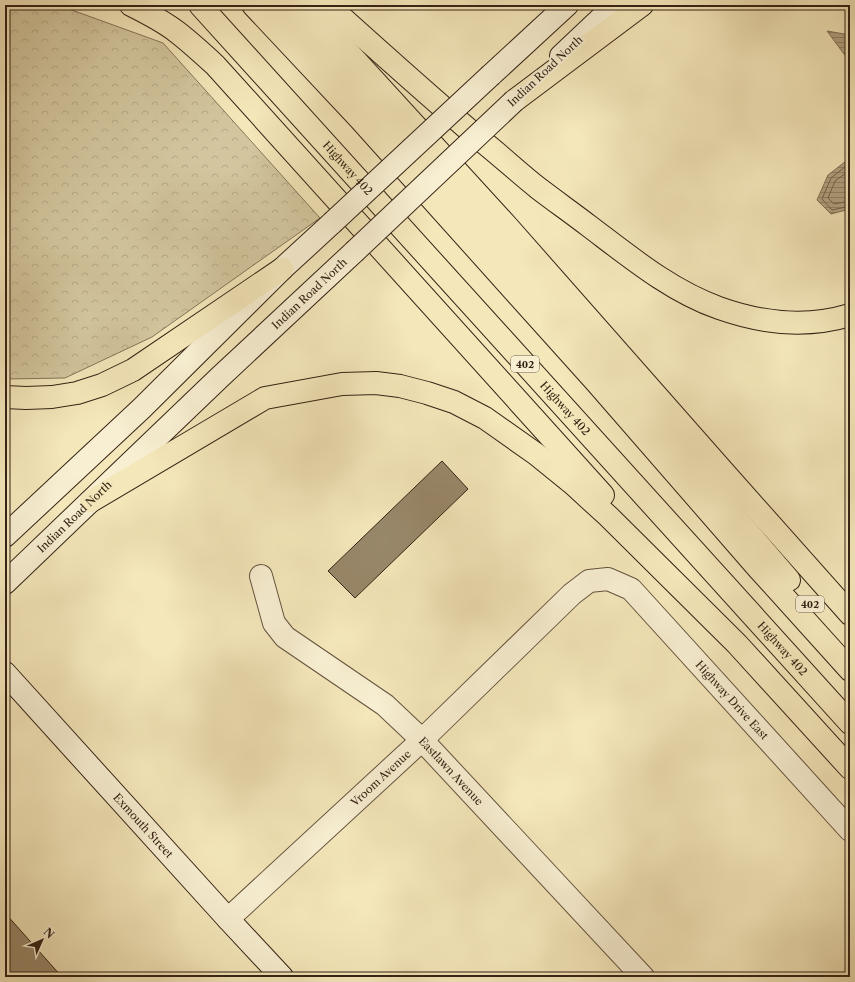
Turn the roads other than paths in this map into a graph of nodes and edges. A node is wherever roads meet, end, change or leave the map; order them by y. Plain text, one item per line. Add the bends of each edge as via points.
1 (131, 5) edge
2 (200, 5) edge
3 (253, 5) edge
4 (278, 5) edge
5 (305, 5) edge
6 (328, 5) edge
7 (567, 5) edge
8 (615, 5) edge
9 (642, 5) edge
10 (514, 101) junction
11 (282, 269) junction
12 (850, 315) edge
13 (5, 396) edge
14 (91, 501) junction
15 (5, 536) edge
16 (261, 576) dead end
17 (608, 579) joint
18 (5, 583) edge
19 (850, 614) edge
20 (737, 644) junction
21 (850, 650) edge
22 (850, 670) edge
23 (5, 673) edge
24 (850, 723) edge
25 (422, 740) junction
26 (850, 768) edge
27 (850, 830) edge
28 (228, 919) junction
29 (282, 977) edge
30 (644, 977) edge

1 - 20 highway via 176,31 215,65
2 - 24 highway, Highway 402 / 402
3 - 22 highway via 359,118
4 - 21 highway, 402 via 372,105 613,374
5 - 19 highway via 507,226
6 - 12 highway via 538,188 670,284 694,298 742,316 802,323
7 - 11 main road, bridge
8 - 10 main road, Indian Road North
9 - 10 highway
10 - 14 main road, Indian Road North, bridge
11 - 13 highway via 133,370 102,385 52,397
11 - 15 main road via 142,408
14 - 18 main road, Indian Road North
14 - 20 highway via 265,398 342,384 376,383 400,386 454,402 485,418 536,454 608,516
16 - 25 main road, Eastlawn Avenue via 274,623 285,637 385,704
17 - 25 main road, Vroom Avenue via 589,582 572,594
17 - 27 main road, Highway Drive East via 631,589
20 - 26 highway
23 - 28 main road, Exmouth Street
25 - 28 main road, Vroom Avenue
25 - 30 main road, Eastlawn Avenue
28 - 29 main road, Exmouth Street

